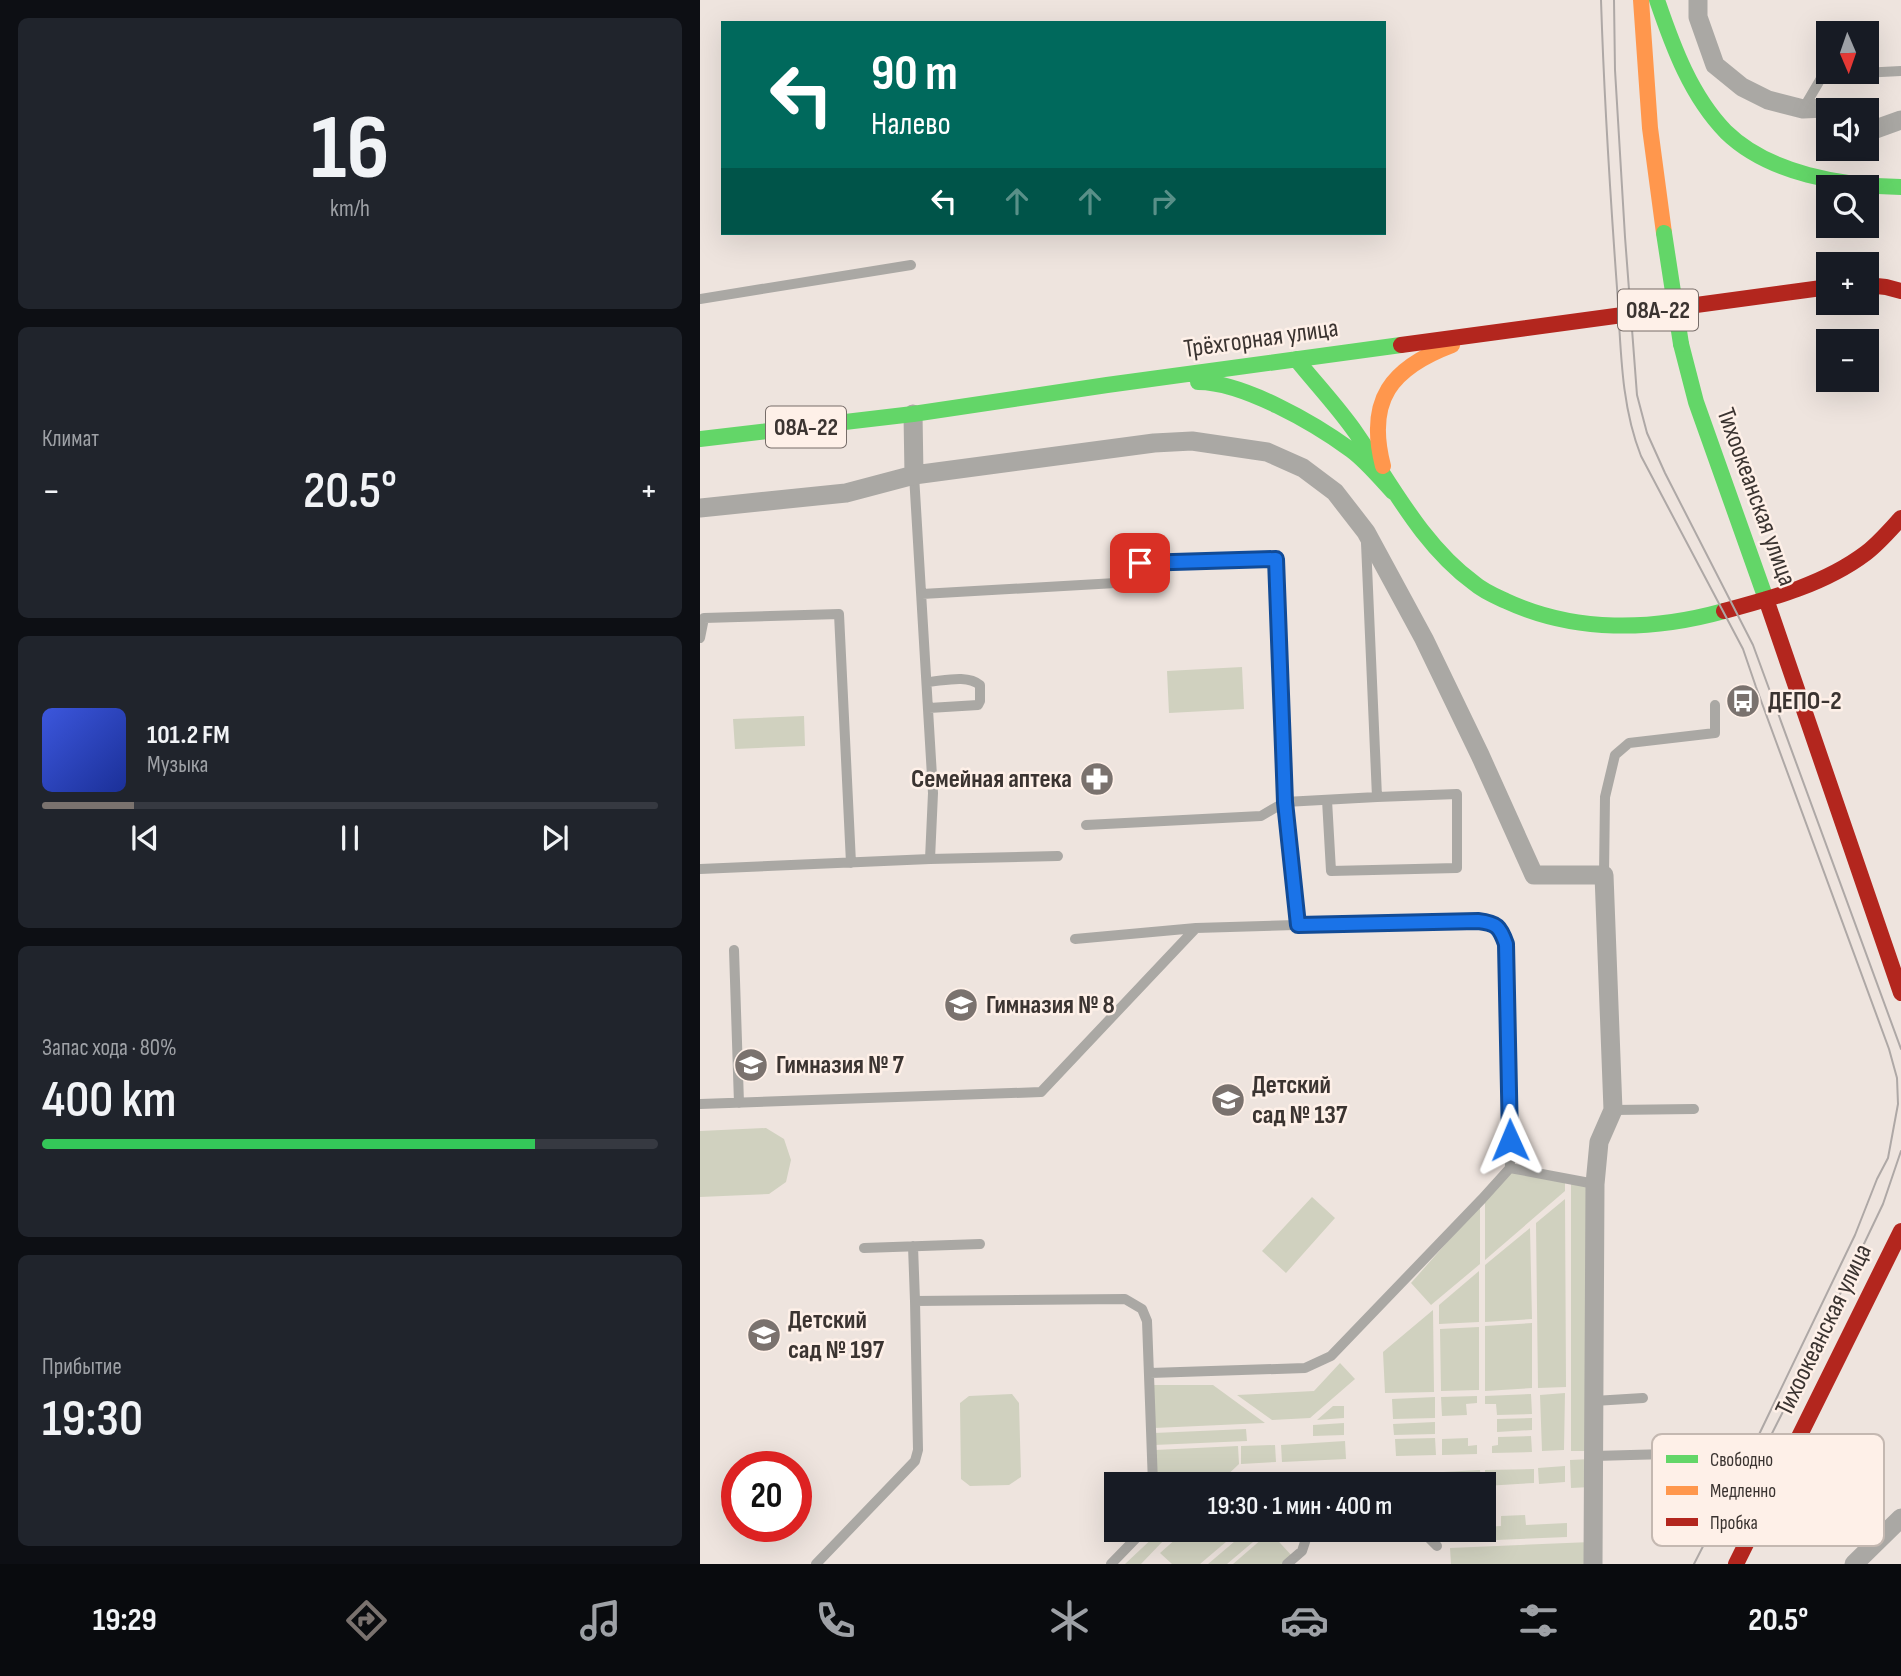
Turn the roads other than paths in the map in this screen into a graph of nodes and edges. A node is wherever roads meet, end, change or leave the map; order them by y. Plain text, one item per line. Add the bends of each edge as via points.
1 (1641, 0) edge
2 (1657, 0) edge
3 (1698, 0) edge
4 (1901, 71) edge
5 (1816, 109) edge
6 (1803, 110) junction
7 (1901, 120) edge
8 (1879, 128) edge
9 (1901, 187) edge
10 (911, 265) dead end
11 (1901, 274) edge
12 (1879, 279) edge
13 (1879, 285) edge
14 (1816, 289) edge
15 (1901, 291) edge
16 (700, 299) edge
17 (1518, 328) junction
18 (1296, 359) junction
19 (1107, 384) junction
20 (913, 414) junction
21 (700, 439) edge
22 (915, 475) junction
23 (1393, 492) junction
24 (700, 508) edge
25 (1901, 518) edge
26 (1366, 532) junction
27 (922, 594) junction
28 (1766, 599) junction
29 (700, 638) edge
30 (927, 682) junction
31 (1715, 705) dead end
32 (929, 708) junction
33 (1377, 797) junction
34 (1327, 800) junction
35 (1285, 802) junction
36 (1086, 825) dead end
37 (1058, 856) dead end
38 (930, 859) junction
39 (850, 863) junction
40 (700, 869) edge
41 (1604, 875) junction
42 (1298, 925) junction
43 (1196, 928) junction
44 (1075, 939) dead end
45 (734, 950) dead end
46 (1894, 952) edge
47 (1901, 993) edge
48 (739, 1103) junction
49 (700, 1104) edge
50 (1694, 1109) dead end
51 (1612, 1110) junction
52 (1510, 1168) junction
53 (1595, 1184) junction
54 (1901, 1231) edge
55 (980, 1244) dead end
56 (913, 1246) junction
57 (864, 1248) dead end
58 (915, 1301) junction
59 (1150, 1373) junction
60 (1643, 1398) dead end
61 (1594, 1401) junction
62 (1800, 1434) edge
63 (1652, 1454) edge
64 (1594, 1456) junction
65 (1153, 1472) edge
66 (1901, 1518) edge
67 (1884, 1535) edge
68 (1132, 1542) edge
69 (1304, 1542) edge
70 (1433, 1542) edge
71 (1437, 1546) dead end
72 (1745, 1546) edge
73 (1872, 1546) edge
74 (817, 1564) edge
75 (1111, 1564) edge
76 (1287, 1564) edge
77 (1593, 1564) edge
78 (1736, 1564) edge
79 (1854, 1564) edge

1 - 28 main road, Тихоокеанская улица, bridge via 1650,128 1681,344 1696,402
2 - 9 main road via 1677,55 1699,97 1744,147 1824,181
3 - 6 street via 1698,17 1715,65 1759,96
4 - 6 lane via 1823,75
5 - 6 street
7 - 8 street
10 - 16 lane
11 - 12 main road
13 - 15 main road
14 - 17 main road, Трёхгорная улица / 08А-22
17 - 18 main road, Трёхгорная улица / 08А-22
17 - 23 main road via 1433,351 1410,364 1392,382 1380,405 1376,428 1379,453
18 - 19 main road, Трёхгорная улица / 08А-22
18 - 23 main road via 1350,426
19 - 20 main road, Трёхгорная улица / 08А-22
19 - 23 main road via 1207,382 1244,390 1353,451
20 - 21 main road, Трёхгорная улица / 08А-22
20 - 22 street
22 - 24 street via 846,493
22 - 26 street via 1192,441 1267,452 1303,468 1335,492
22 - 27 lane
23 - 28 main road via 1437,549 1474,584 1518,608 1565,622 1601,627 1649,625
25 - 28 main road via 1846,568
26 - 33 lane
26 - 41 street via 1424,639 1534,875
27 - 30 lane
27 - 35 lane via 1133,582 1140,563 1276,559
28 - 46 main road, Тихоокеанская улица
29 - 39 lane via 704,618 839,614
30 - 32 lane
30 - 32 lane via 967,679 981,685 978,705
31 - 41 lane via 1715,733 1629,743 1615,755 1605,797
32 - 38 lane
33 - 34 lane
33 - 34 lane via 1457,794 1457,868 1331,872
34 - 35 lane
35 - 36 lane via 1261,816
35 - 42 lane
37 - 38 lane
38 - 39 lane
39 - 40 lane
41 - 51 street
42 - 43 lane
42 - 52 lane via 1478,921 1493,923 1502,931 1506,944
43 - 44 lane
43 - 48 lane via 1041,1092
45 - 48 lane
46 - 47 main road, Тихоокеанская улица
48 - 49 lane
50 - 51 lane
51 - 53 street via 1599,1142
52 - 53 lane
52 - 59 lane via 1331,1356 1305,1368
53 - 61 street
54 - 62 main road, Тихоокеанская улица
55 - 56 lane
56 - 57 lane
56 - 58 lane
58 - 59 lane via 1125,1299 1142,1309 1147,1321
58 - 74 lane via 915,1461
59 - 65 lane
60 - 61 lane
61 - 64 street
63 - 64 lane
64 - 77 street
66 - 67 street
68 - 75 lane
69 - 76 lane
70 - 71 lane
72 - 78 main road, Тихоокеанская улица
73 - 79 street

